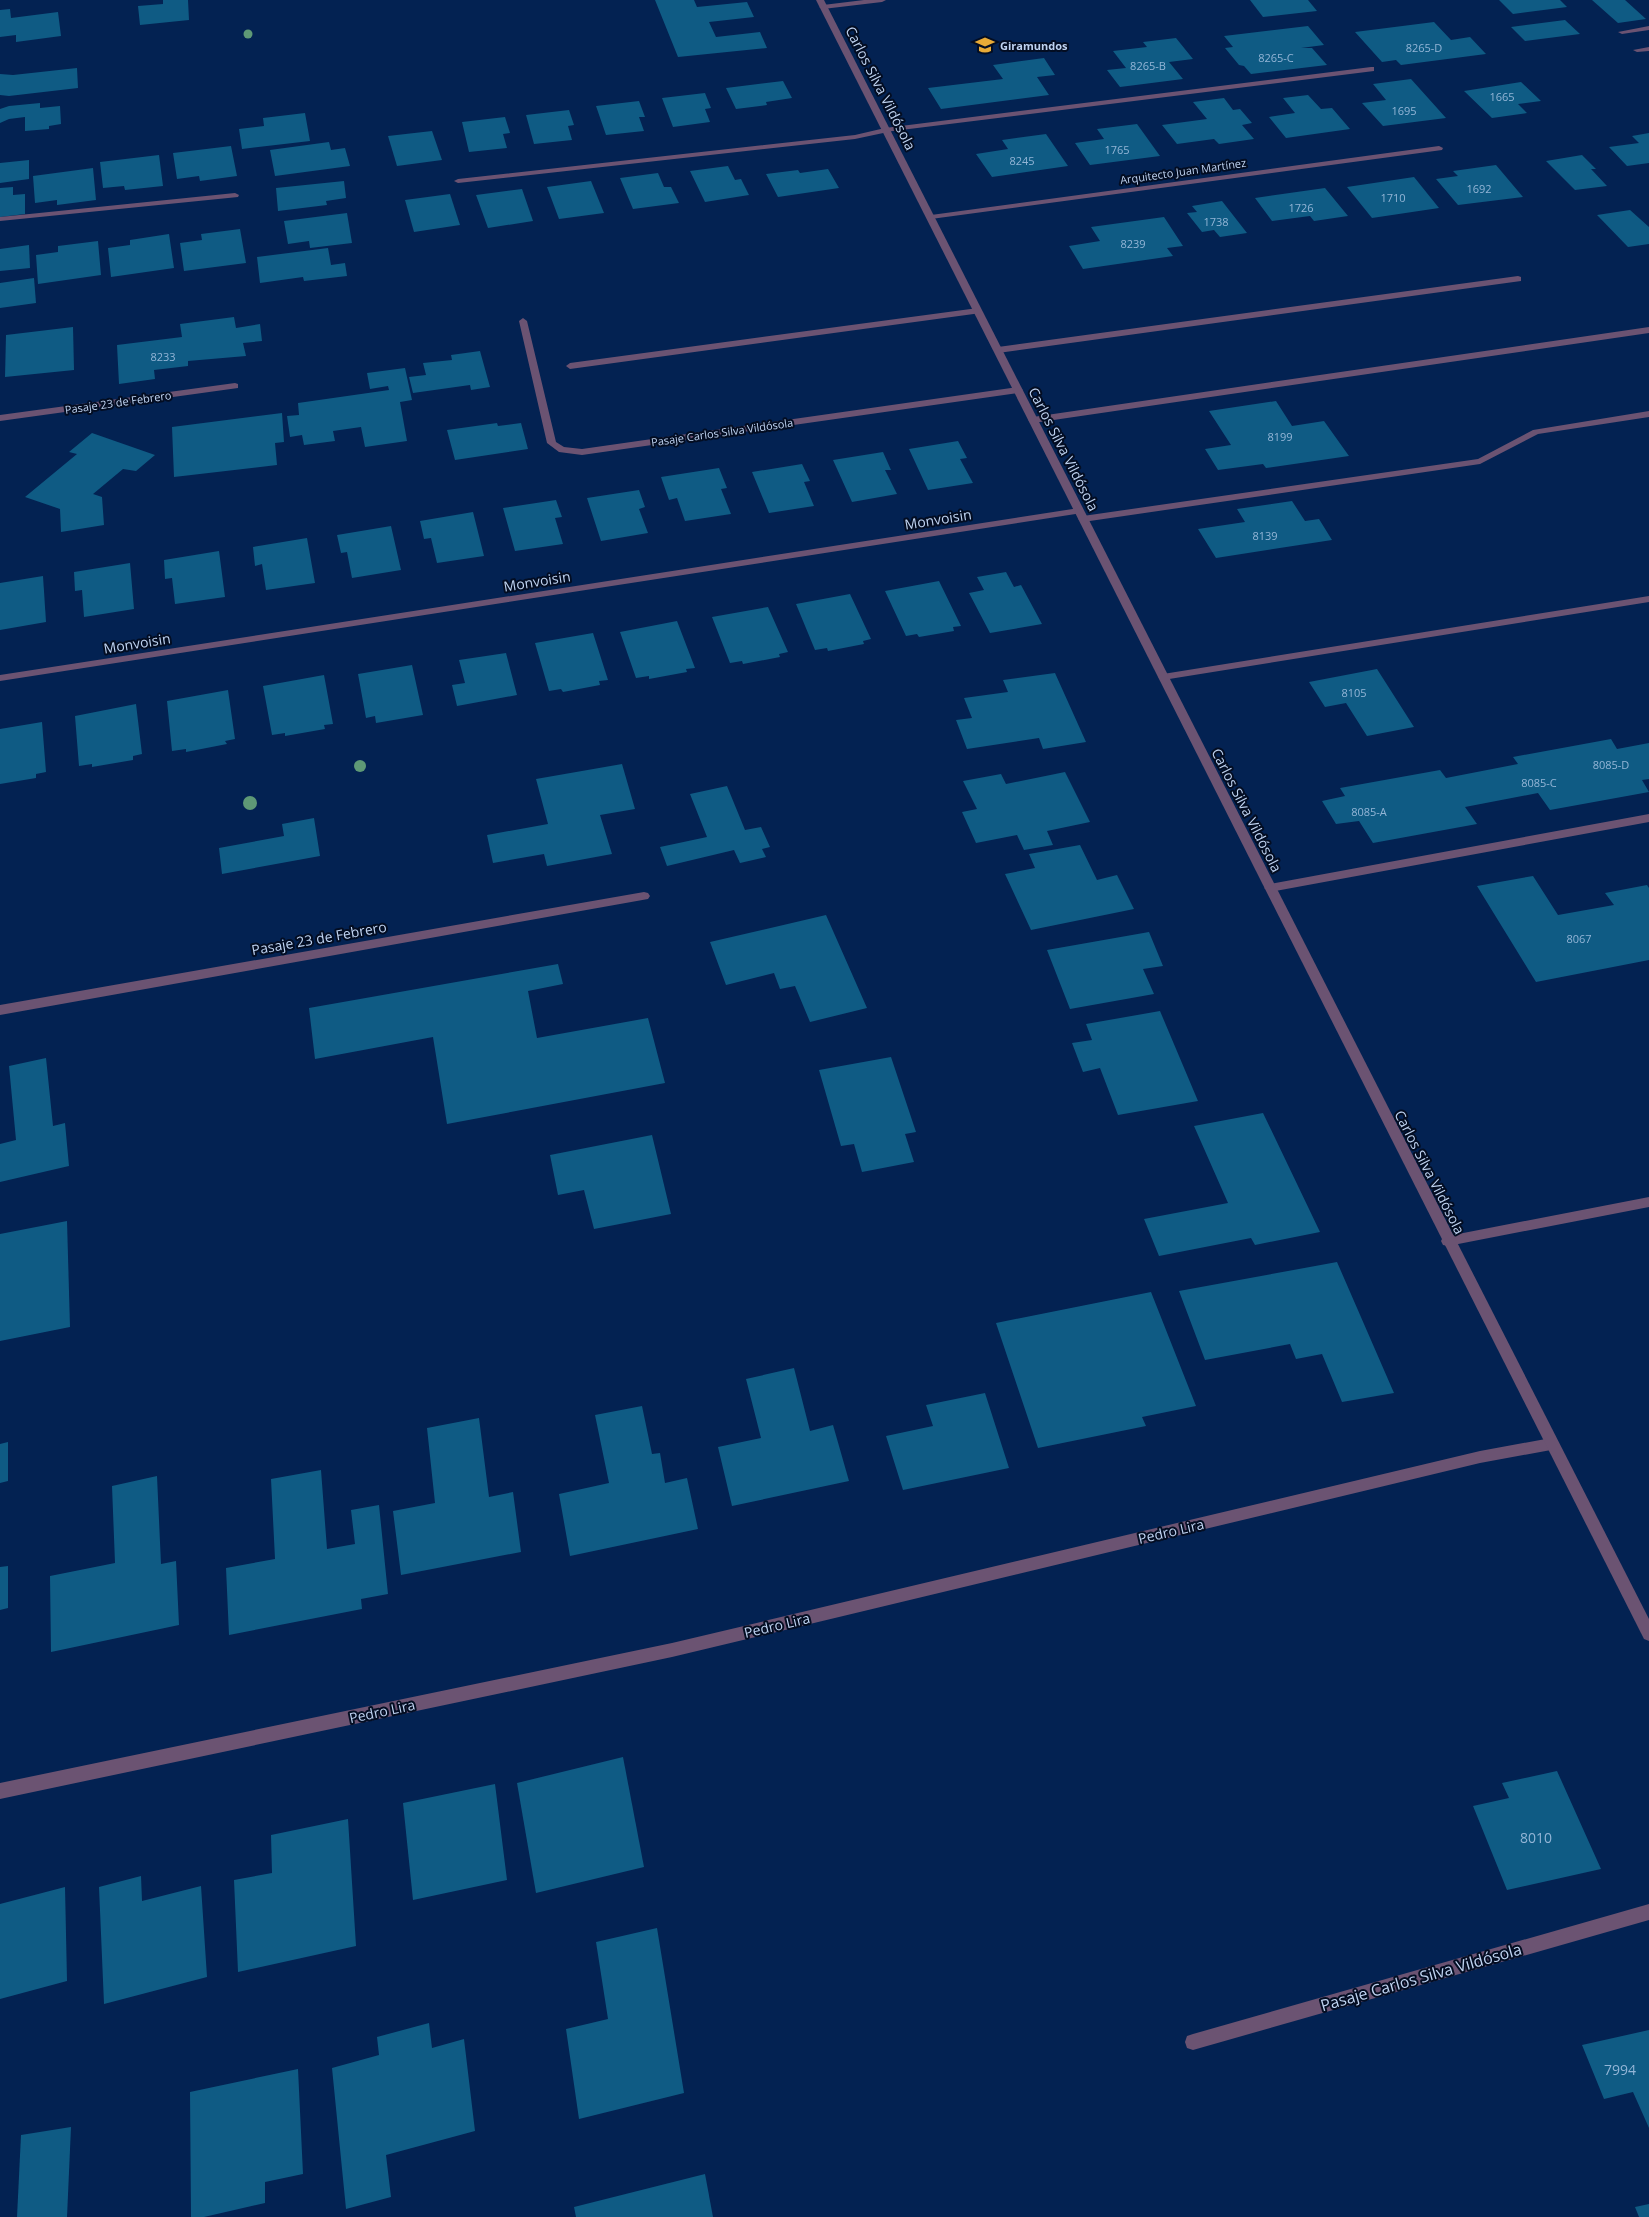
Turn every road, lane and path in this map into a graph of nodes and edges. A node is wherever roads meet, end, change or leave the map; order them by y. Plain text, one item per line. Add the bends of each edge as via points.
1 (882, 0) edge
2 (821, 3) edge
3 (1649, 28) edge
4 (1622, 32) dead end
5 (1649, 49) edge
6 (1637, 50) dead end
7 (1371, 69) dead end
8 (885, 130) junction
9 (1439, 148) dead end
10 (458, 181) dead end
11 (235, 195) dead end
12 (931, 217) junction
13 (0, 219) edge
14 (1518, 279) dead end
15 (978, 311) junction
16 (523, 321) dead end
17 (1649, 330) edge
18 (998, 350) junction
19 (570, 366) dead end
20 (235, 386) dead end
21 (1018, 390) junction
22 (1649, 414) edge
23 (0, 418) edge
24 (1033, 420) junction
25 (1081, 515) junction
26 (1649, 599) edge
27 (1163, 677) junction
28 (0, 678) edge
29 (1649, 818) edge
30 (1270, 888) junction
31 (644, 896) dead end
32 (0, 1010) edge
33 (1649, 1202) edge
34 (1448, 1241) junction
35 (1551, 1444) junction
36 (1649, 1634) edge
37 (0, 1791) edge
38 (1649, 1912) edge
39 (1193, 2042) dead end

1 - 2 street
2 - 8 street, Carlos Silva Vildósola
3 - 4 street
5 - 6 street
7 - 8 street
8 - 10 street via 855,137
8 - 12 street, Carlos Silva Vildósola
9 - 12 street, Arquitecto Juan Martínez
11 - 13 street
12 - 15 street, Carlos Silva Vildósola
14 - 18 street
15 - 18 street, Carlos Silva Vildósola
15 - 19 street
16 - 21 street, Pasaje Carlos Silva Vildósola via 552,443 562,450 582,452
17 - 24 street
18 - 21 street, Carlos Silva Vildósola
20 - 23 street, Pasaje 23 de Febrero
21 - 24 street, Carlos Silva Vildósola
22 - 25 street, Monvoisin via 1536,432 1480,461
24 - 25 street, Carlos Silva Vildósola
25 - 27 street, Carlos Silva Vildósola
25 - 28 street, Monvoisin
26 - 27 street
27 - 30 street, Carlos Silva Vildósola
29 - 30 street
30 - 34 street, Carlos Silva Vildósola
31 - 32 street, Pasaje 23 de Febrero
33 - 34 street
34 - 35 street, Carlos Silva Vildósola
35 - 36 street, Carlos Silva Vildósola
35 - 37 street, Pedro Lira via 1461,1462 672,1650
38 - 39 street, Pasaje Carlos Silva Vildósola

